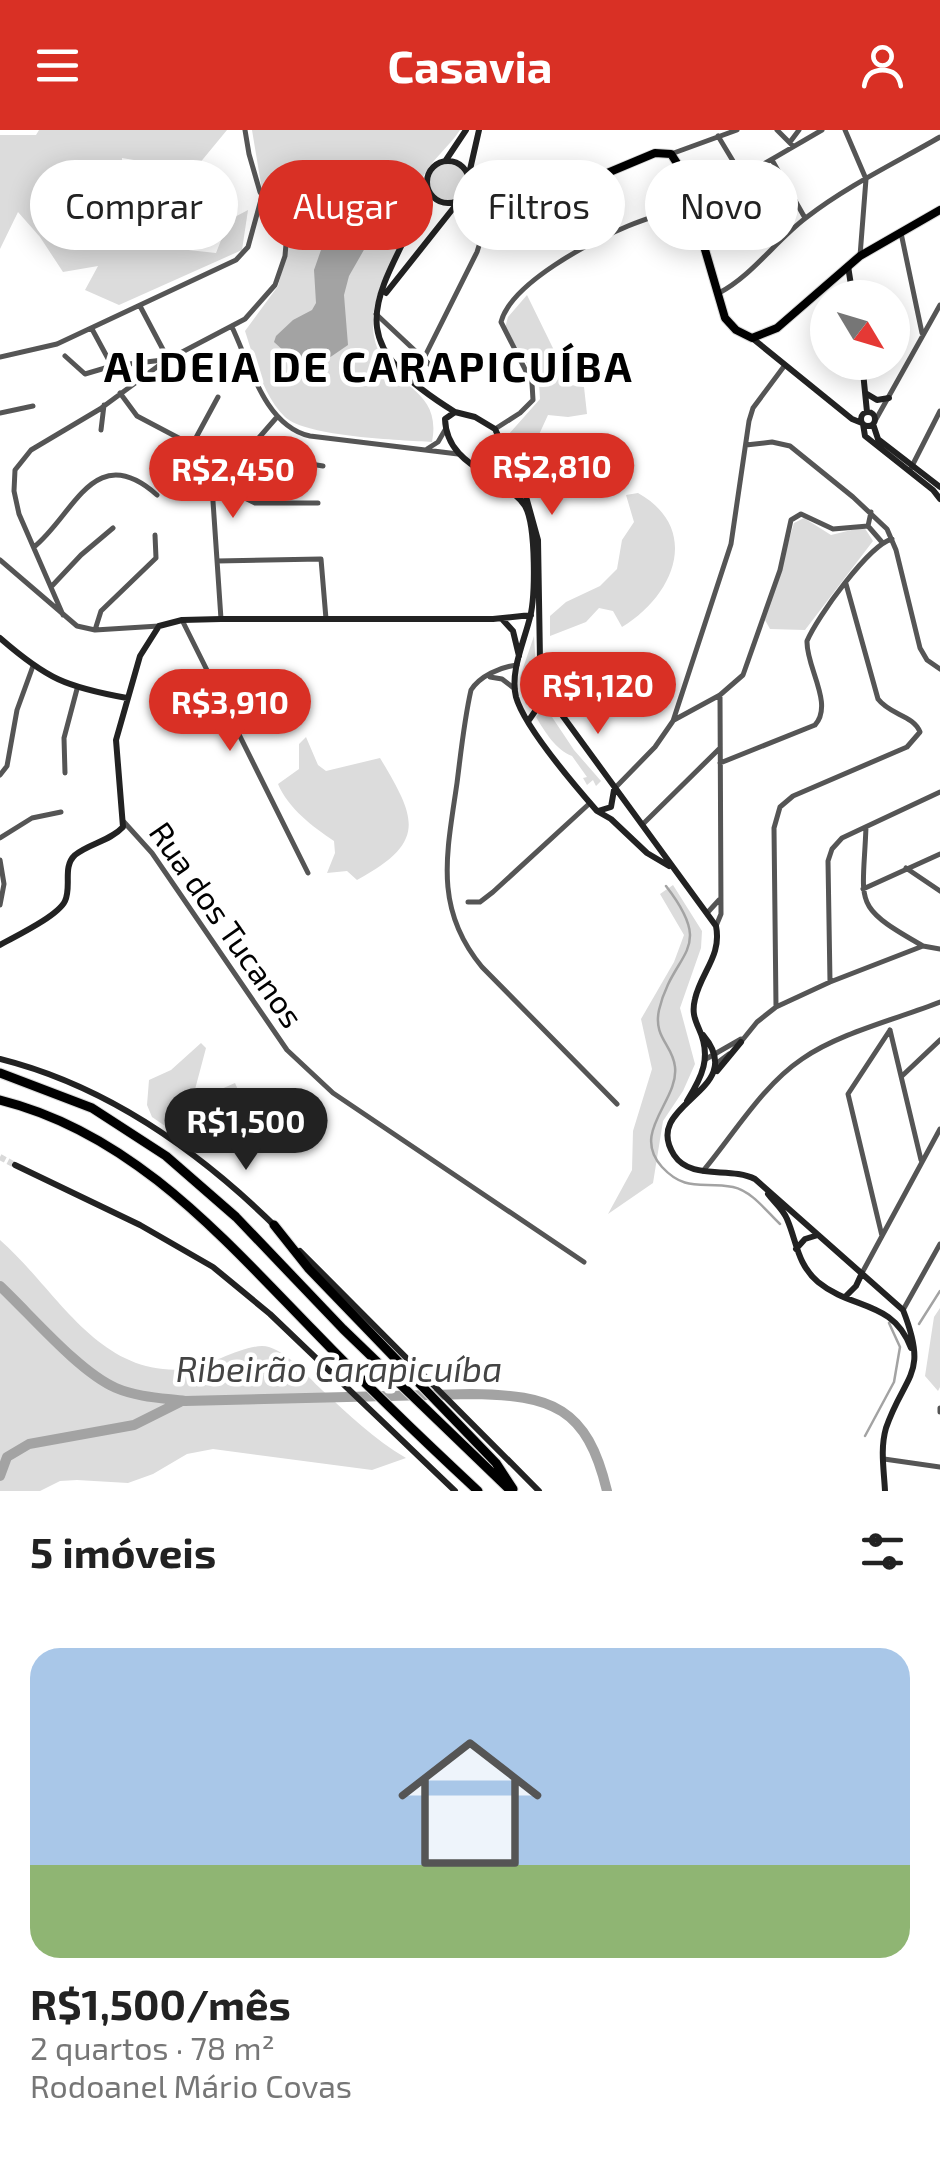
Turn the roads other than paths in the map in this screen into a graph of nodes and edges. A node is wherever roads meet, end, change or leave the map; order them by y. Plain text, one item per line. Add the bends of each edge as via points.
1 (246, 130) edge
2 (466, 130) edge
3 (480, 130) edge
4 (737, 130) edge
5 (776, 130) edge
6 (800, 130) edge
7 (822, 130) edge
8 (844, 130) edge
9 (722, 134) edge
10 (940, 137) edge
11 (792, 144) junction
12 (670, 154) junction
13 (771, 159) joint
14 (446, 160) junction
15 (473, 160) edge
16 (674, 160) edge
17 (732, 160) edge
18 (453, 163) edge
19 (625, 165) edge
20 (433, 167) edge
21 (866, 179) junction
22 (258, 183) edge
23 (258, 208) edge
24 (453, 208) edge
25 (940, 210) edge
26 (805, 218) junction
27 (645, 220) edge
28 (798, 224) edge
29 (900, 232) junction
30 (286, 250) edge
31 (402, 250) edge
32 (478, 250) edge
33 (705, 250) edge
34 (768, 250) edge
35 (860, 256) junction
36 (848, 266) junction
37 (850, 280) edge
38 (717, 294) junction
39 (379, 302) junction
40 (940, 305) edge
41 (140, 306) junction
42 (376, 314) junction
43 (232, 327) junction
44 (92, 329) junction
45 (922, 333) junction
46 (752, 338) junction
47 (65, 356) dead end
48 (0, 358) edge
49 (424, 358) junction
50 (166, 360) junction
51 (785, 365) junction
52 (112, 366) junction
53 (442, 376) dead end
54 (865, 380) edge
55 (120, 393) junction
56 (867, 394) junction
57 (218, 396) dead end
58 (432, 398) junction
59 (889, 398) junction
60 (33, 406) dead end
61 (104, 406) junction
62 (455, 412) junction
63 (940, 412) edge
64 (0, 414) edge
65 (277, 417) junction
66 (864, 418) junction
67 (445, 420) junction
68 (874, 422) junction
69 (495, 429) junction
70 (101, 430) dead end
71 (445, 430) junction
72 (746, 445) junction
73 (192, 446) junction
74 (424, 450) junction
75 (458, 454) junction
76 (510, 458) junction
77 (241, 459) junction
78 (323, 466) dead end
79 (909, 467) junction
80 (211, 472) junction
81 (488, 476) junction
82 (214, 482) junction
83 (940, 488) edge
84 (157, 496) dead end
85 (940, 499) edge
86 (318, 502) dead end
87 (871, 512) junction
88 (868, 526) junction
89 (113, 528) dead end
90 (155, 535) dead end
91 (892, 538) junction
92 (882, 542) junction
93 (34, 546) junction
94 (0, 560) edge
95 (217, 562) junction
96 (49, 582) junction
97 (846, 584) junction
98 (34, 590) junction
99 (64, 615) junction
100 (531, 615) junction
101 (501, 618) junction
102 (221, 619) junction
103 (326, 619) junction
104 (182, 620) junction
105 (159, 626) junction
106 (94, 630) junction
107 (0, 638) edge
108 (518, 661) junction
109 (34, 666) junction
110 (940, 669) edge
111 (482, 679) junction
112 (77, 689) junction
113 (515, 689) junction
114 (720, 695) junction
115 (127, 698) junction
116 (554, 704) junction
117 (528, 721) junction
118 (673, 721) junction
119 (720, 749) junction
120 (720, 762) junction
121 (65, 774) dead end
122 (0, 775) edge
123 (614, 788) junction
124 (940, 792) edge
125 (590, 803) junction
126 (597, 811) junction
127 (61, 812) dead end
128 (124, 822) junction
129 (643, 824) junction
130 (866, 827) junction
131 (0, 838) edge
132 (940, 854) edge
133 (0, 861) edge
134 (906, 868) junction
135 (308, 872) dead end
136 (677, 872) junction
137 (2, 883) edge
138 (863, 889) junction
139 (940, 891) edge
140 (719, 900) junction
141 (468, 902) dead end
142 (0, 905) edge
143 (708, 912) junction
144 (716, 926) junction
145 (0, 945) edge
146 (923, 946) junction
147 (940, 949) edge
148 (830, 982) junction
149 (940, 1002) edge
150 (776, 1007) junction
151 (889, 1026) junction
152 (700, 1031) junction
153 (747, 1034) junction
154 (940, 1040) edge
155 (741, 1042) junction
156 (716, 1052) junction
157 (0, 1059) edge
158 (706, 1059) junction
159 (718, 1064) junction
160 (0, 1074) edge
161 (713, 1076) junction
162 (901, 1077) junction
163 (0, 1100) edge
164 (688, 1102) junction
165 (617, 1104) dead end
166 (940, 1129) edge
167 (922, 1163) junction
168 (15, 1165) tunnel mouth
169 (703, 1171) junction
170 (754, 1179) junction
171 (274, 1225) junction
172 (820, 1236) junction
173 (882, 1236) junction
174 (940, 1244) edge
175 (796, 1249) junction
176 (584, 1262) dead end
177 (862, 1273) junction
178 (845, 1297) junction
179 (903, 1310) junction
180 (915, 1358) junction
181 (882, 1459) junction
182 (940, 1467) edge
183 (886, 1488) edge
184 (456, 1491) edge
185 (478, 1491) edge
186 (513, 1491) edge
187 (538, 1491) edge

1 - 22 street
2 - 14 main road
3 - 15 main road
4 - 9 street
5 - 11 street
6 - 11 street
7 - 11 street
8 - 21 street
9 - 12 street
9 - 17 street
10 - 21 street
11 - 13 street
12 - 16 main road
12 - 19 main road via 655,152
13 - 26 street
14 - 18 main road
14 - 20 main road
21 - 26 street
21 - 35 street
23 - 41 street via 244,254
24 - 39 main road
25 - 29 main road
26 - 28 street
27 - 69 street via 583,248 516,298 501,322 534,392 527,407
29 - 35 main road
29 - 45 street
30 - 43 street via 266,297
31 - 39 main road
32 - 49 street
33 - 38 main road
34 - 38 street
35 - 36 main road
36 - 37 main road
36 - 46 main road via 777,328
38 - 46 main road via 729,324
39 - 42 main road
40 - 45 street
41 - 44 street
41 - 50 street
42 - 49 street
42 - 58 main road via 385,354
43 - 50 street
43 - 65 street
44 - 48 street
44 - 52 street
45 - 59 street
46 - 51 main road
47 - 52 street via 85,374
49 - 53 street
50 - 52 street
50 - 55 street
51 - 66 main road via 852,419
51 - 72 street via 753,408
54 - 56 main road
55 - 61 street
55 - 73 street via 137,416
56 - 59 main road
56 - 66 main road
57 - 73 street
58 - 62 main road
58 - 67 main road
59 - 68 street
60 - 64 street
61 - 70 street
61 - 93 street via 31,450 16,470 16,501
62 - 67 main road
62 - 69 main road
63 - 79 street
65 - 74 street via 310,436
65 - 77 street
66 - 68 main road
66 - 68 main road via 874,414
66 - 79 main road via 864,434
67 - 71 main road
68 - 79 main road via 878,439
69 - 76 main road
71 - 74 street
71 - 75 main road
72 - 87 street via 790,446
72 - 118 street via 731,544
73 - 80 street
74 - 75 street
75 - 81 main road
76 - 81 main road
76 - 116 main road via 538,540 540,660
77 - 78 street via 264,455
77 - 80 street
79 - 83 main road
79 - 85 main road
80 - 82 street
81 - 100 main road via 519,498 530,517
82 - 86 street via 255,504
82 - 95 street
84 - 93 street via 128,478 100,478
87 - 88 street
87 - 91 street
88 - 92 street
88 - 114 street via 832,530 801,514 791,520 748,664
89 - 96 street
90 - 106 street via 156,558 101,611
91 - 92 street
91 - 110 street via 920,648
92 - 97 street
93 - 96 street
94 - 98 street
95 - 102 street
95 - 103 street via 321,559
96 - 98 street
96 - 99 street
97 - 120 street via 808,641 821,719
97 - 150 street via 878,699 920,732 907,747 780,806 774,828
98 - 99 street
99 - 106 street
100 - 101 main road
100 - 108 main road
101 - 103 main road
101 - 108 main road via 513,631
102 - 103 main road
102 - 104 main road
104 - 105 main road
104 - 135 street
105 - 106 street
105 - 115 main road via 140,656
107 - 109 main road
108 - 111 street
108 - 113 main road
109 - 112 main road
109 - 122 street
111 - 113 street via 497,676
111 - 165 street via 469,699 448,846 457,932 495,981
112 - 115 main road
112 - 121 street via 64,738
113 - 117 main road
114 - 118 street
114 - 119 street
115 - 128 main road via 115,758
116 - 117 main road via 538,706
116 - 123 main road
117 - 125 main road
118 - 123 street
119 - 120 street
119 - 129 street
120 - 140 street
123 - 126 main road via 611,807
123 - 129 main road
124 - 130 street
125 - 126 main road
125 - 141 street via 480,902
126 - 136 main road
127 - 131 street via 32,818
128 - 145 main road via 72,858 61,906
128 - 176 street, Rua dos Tucanos via 304,1069
129 - 136 main road
130 - 138 street
130 - 148 street via 842,838 828,861
132 - 134 street
133 - 137 street
134 - 138 street
134 - 139 street
136 - 143 main road
137 - 142 street
138 - 146 street via 873,916
140 - 143 street
140 - 144 street
143 - 144 main road
144 - 152 main road via 716,952 694,1003
146 - 147 street
146 - 148 street
148 - 150 street
149 - 151 street
150 - 153 street
151 - 162 street
151 - 169 street via 831,1043 792,1066
151 - 173 street via 852,1084 848,1102
152 - 156 main road
152 - 158 main road
153 - 155 street
153 - 156 street
154 - 162 street
155 - 159 street
155 - 161 main road
156 - 158 street
156 - 159 main road
157 - 171 main road via 59,1077 142,1120 206,1164
158 - 164 main road
159 - 161 main road
160 - 186 highway via 92,1108 166,1156
161 - 164 main road
162 - 167 street
163 - 185 highway via 83,1131 162,1182
164 - 169 main road via 668,1138 682,1164
166 - 167 street
167 - 173 street
168 - 184 main road via 214,1267
169 - 170 main road
170 - 172 main road
170 - 175 main road via 787,1219
171 - 186 highway via 496,1464
171 - 187 main road
172 - 175 main road via 804,1238
172 - 177 main road
173 - 177 street
174 - 179 street
175 - 178 main road via 814,1280
177 - 178 main road
177 - 179 main road
178 - 180 main road via 892,1317
179 - 180 main road
180 - 181 main road via 886,1430
181 - 182 street
181 - 183 main road

